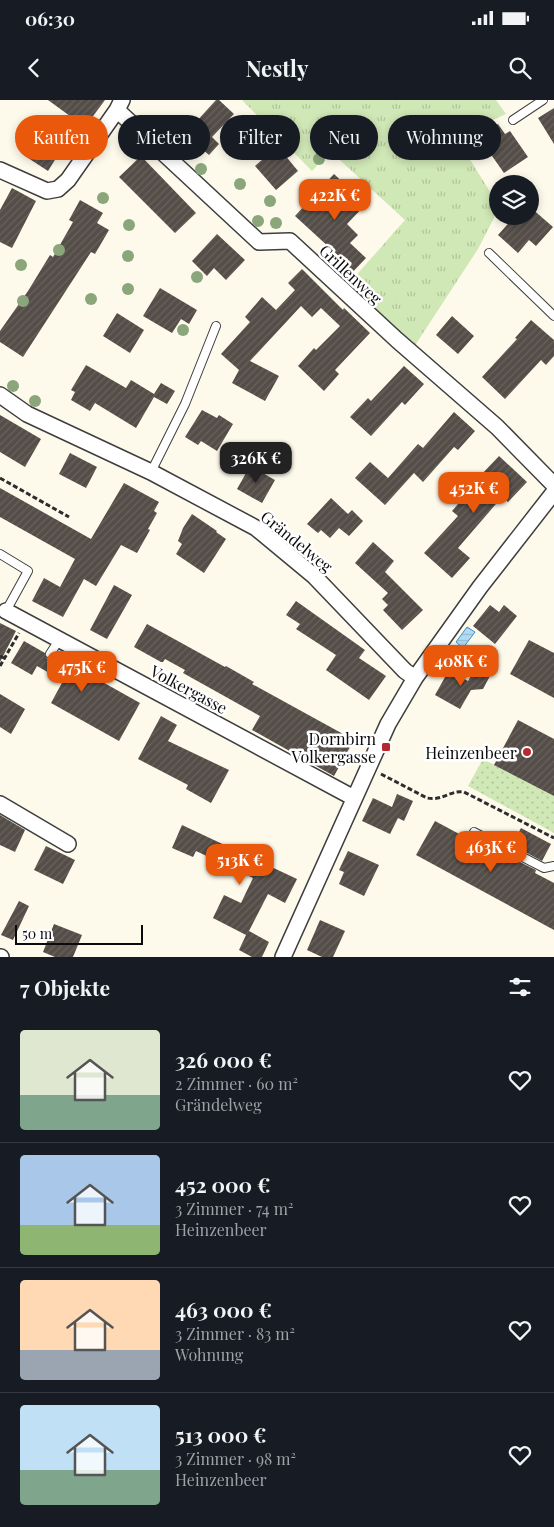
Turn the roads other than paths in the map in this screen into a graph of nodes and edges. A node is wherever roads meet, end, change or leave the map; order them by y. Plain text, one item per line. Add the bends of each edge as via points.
1 (544, 100) edge
2 (119, 105) edge
3 (513, 120) dead end
4 (0, 170) edge
5 (490, 253) dead end
6 (554, 316) edge
7 (216, 326) dead end
8 (0, 395) edge
9 (151, 472) junction
10 (554, 485) edge
11 (554, 492) edge
12 (0, 554) edge
13 (6, 611) joint
14 (59, 640) junction
15 (50, 654) dead end
16 (414, 678) junction
17 (354, 798) junction
18 (0, 804) edge
19 (474, 832) dead end
20 (68, 844) dead end
21 (554, 866) edge
22 (283, 957) edge

1 - 3 lane
2 - 4 street via 68,180 58,189 47,191
2 - 10 street, Grillenweg via 259,242 290,241 497,428
5 - 6 lane
7 - 9 lane via 186,404
8 - 9 street, Grändelweg via 27,414
9 - 16 street, Grändelweg via 256,528 314,576
11 - 16 street
12 - 13 lane via 28,571
13 - 14 street, Volkergasse
14 - 15 lane
14 - 17 street, Volkergasse via 96,667
16 - 17 street via 388,724
17 - 22 street
18 - 20 street
19 - 21 lane via 544,868

